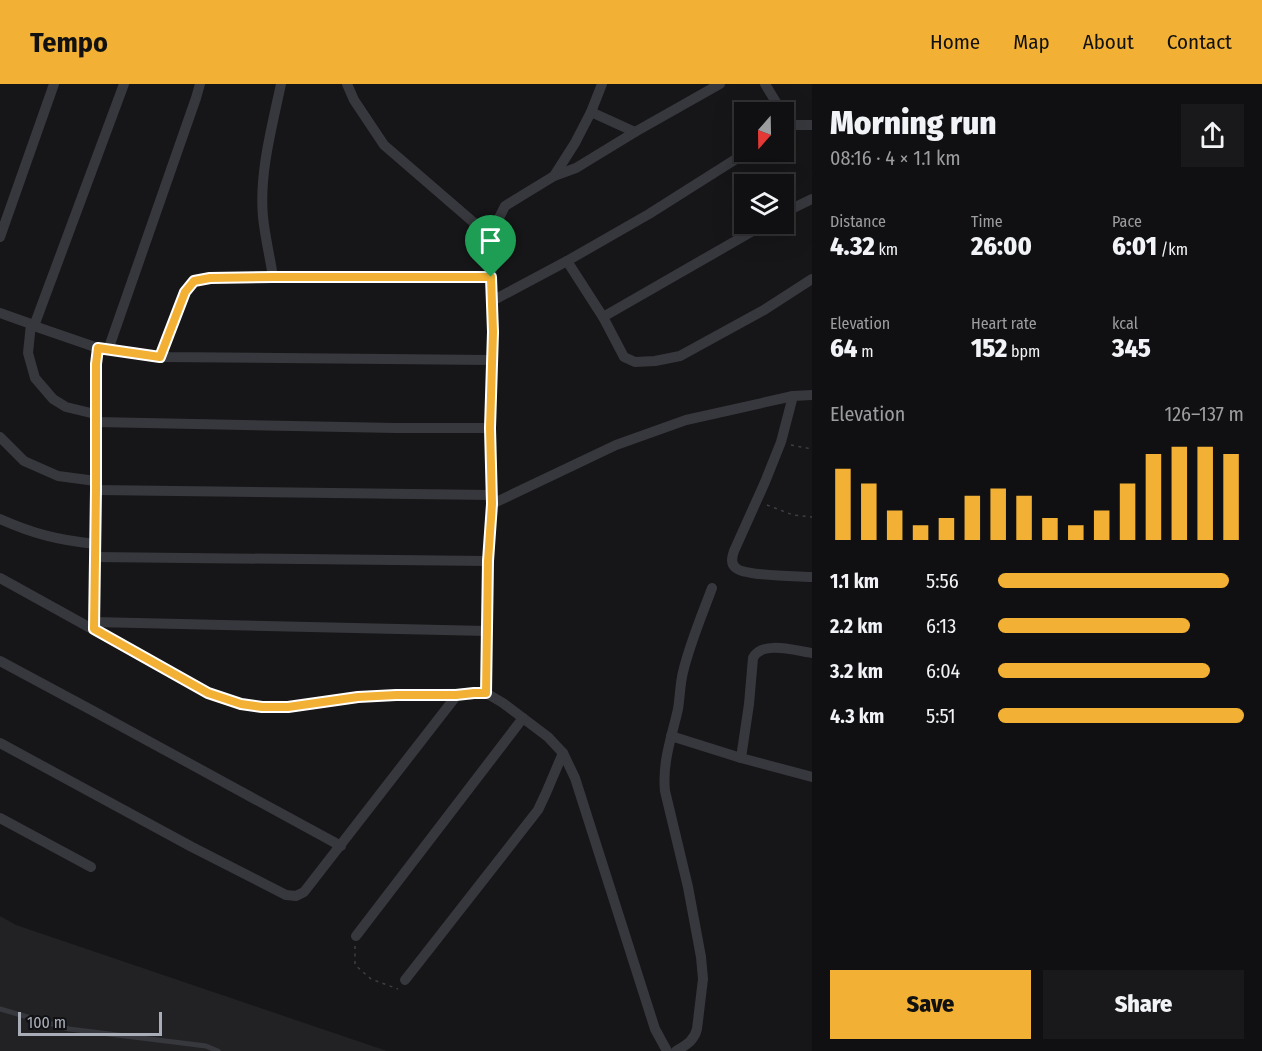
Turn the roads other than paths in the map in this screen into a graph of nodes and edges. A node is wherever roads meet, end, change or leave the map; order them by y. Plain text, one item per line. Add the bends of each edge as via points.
1 (54, 84) edge
2 (124, 84) edge
3 (200, 84) edge
4 (281, 84) edge
5 (347, 84) edge
6 (602, 84) edge
7 (720, 84) edge
8 (765, 84) edge
9 (775, 102) edge
10 (591, 112) junction
11 (812, 125) edge
12 (794, 126) edge
13 (635, 132) junction
14 (734, 160) edge
15 (554, 176) junction
16 (812, 199) edge
17 (794, 208) edge
18 (748, 234) edge
19 (0, 237) edge
20 (494, 240) junction
21 (567, 261) junction
22 (273, 277) junction
23 (491, 277) junction
24 (812, 279) edge
25 (492, 301) junction
26 (0, 313) edge
27 (603, 317) junction
28 (32, 325) junction
29 (103, 349) junction
30 (160, 357) junction
31 (491, 360) junction
32 (812, 395) edge
33 (793, 396) junction
34 (96, 418) junction
35 (490, 428) junction
36 (0, 437) edge
37 (96, 485) junction
38 (491, 500) junction
39 (0, 519) edge
40 (94, 544) junction
41 (94, 557) junction
42 (488, 561) junction
43 (812, 577) edge
44 (0, 578) edge
45 (712, 588) dead end
46 (94, 626) junction
47 (487, 632) junction
48 (812, 653) edge
49 (0, 662) edge
50 (486, 693) junction
51 (456, 695) junction
52 (523, 718) junction
53 (671, 736) junction
54 (0, 743) edge
55 (563, 753) junction
56 (741, 758) junction
57 (812, 777) edge
58 (0, 818) edge
59 (341, 846) junction
60 (91, 867) dead end
61 (356, 936) road end
62 (405, 980) road end
63 (0, 1009) edge
64 (218, 1051) edge
65 (667, 1051) edge
66 (676, 1051) edge

1 - 19 street
2 - 28 street
3 - 29 street
4 - 22 street via 263,193
5 - 20 street via 384,145
6 - 10 street
7 - 13 street
8 - 9 street
10 - 13 street
10 - 15 street
11 - 12 street
13 - 15 street via 576,168
14 - 21 street
15 - 20 street via 505,206
16 - 17 street
18 - 27 street
20 - 23 street
21 - 25 street
21 - 27 street
22 - 23 street
22 - 30 street via 194,281 185,292
23 - 25 street
24 - 27 street via 680,356 655,361 634,362 624,357
25 - 31 street
26 - 28 street
28 - 29 street
28 - 34 street via 28,352 35,378 52,399
29 - 30 street
29 - 34 street via 96,364
30 - 31 street
31 - 35 street
32 - 33 street
33 - 38 street via 686,420 616,445
33 - 43 street via 781,442 732,562 740,571
34 - 35 street
34 - 37 street
35 - 38 street
36 - 37 street via 24,461 58,476
37 - 38 street
37 - 40 street
38 - 42 street
39 - 40 street via 62,541
40 - 41 street
41 - 42 street
41 - 46 street
42 - 47 street
44 - 46 street
45 - 53 street via 685,664
46 - 47 street
46 - 51 street via 208,693 241,704 288,707 358,697
47 - 50 street
48 - 56 street via 778,648 756,653
49 - 59 street
50 - 51 street
50 - 52 street
51 - 59 street
52 - 55 street
52 - 61 street
53 - 56 street
53 - 66 street via 664,763 664,791 688,886 703,979 695,1036
54 - 59 street via 286,896 304,892
55 - 62 street via 538,810
55 - 65 street via 575,778 655,1029
56 - 57 street
58 - 60 street
63 - 64 lane via 69,1029 206,1046

